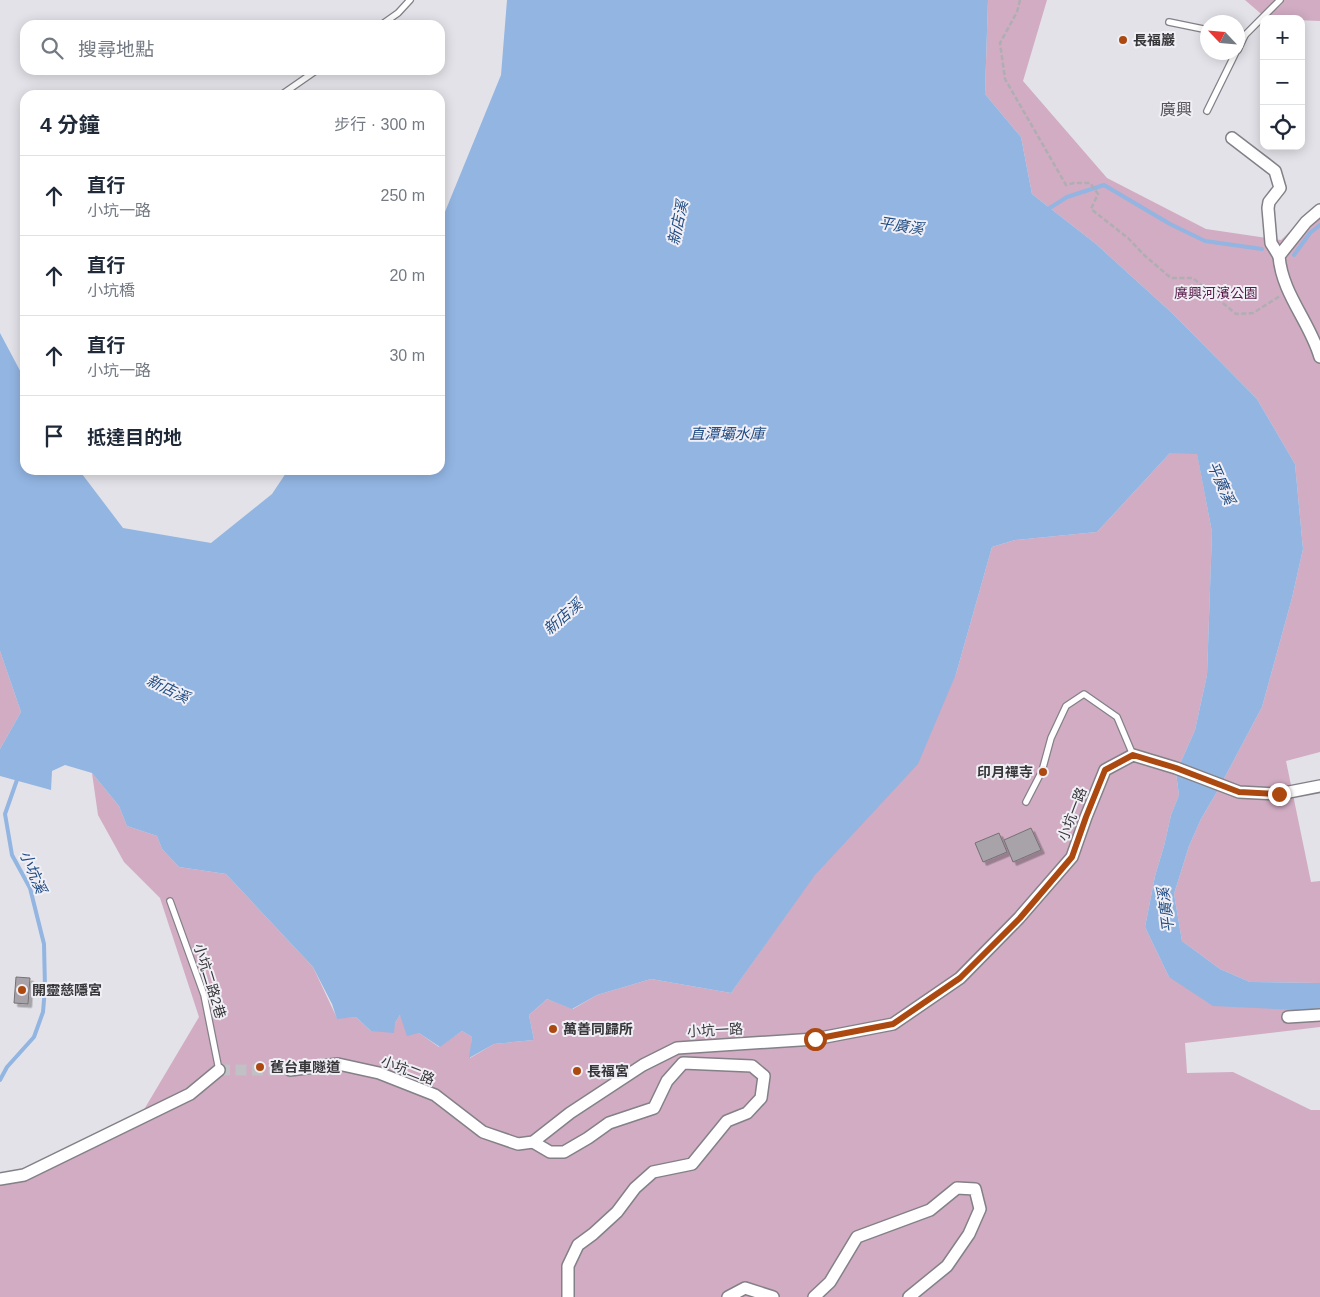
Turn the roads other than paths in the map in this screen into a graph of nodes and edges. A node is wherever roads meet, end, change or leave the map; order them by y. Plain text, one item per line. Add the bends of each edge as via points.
1 (410, 0) edge
2 (1280, 0) edge
3 (388, 20) edge
4 (1168, 22) dead end
5 (1200, 28) edge
6 (1245, 35) edge
7 (1232, 60) edge
8 (310, 75) edge
9 (288, 90) edge
10 (1207, 111) dead end
11 (1232, 138) dead end
12 (1320, 210) edge
13 (1279, 256) junction
14 (1320, 357) edge
15 (1133, 755) junction
16 (1320, 786) edge
17 (1026, 802) dead end
18 (170, 901) dead end
19 (1320, 1015) edge
20 (1288, 1017) dead end
21 (219, 1070) joint
22 (290, 1070) tunnel mouth
23 (533, 1142) junction
24 (0, 1179) edge
25 (568, 1297) edge
26 (728, 1297) edge
27 (773, 1297) edge
28 (814, 1297) edge
29 (909, 1297) edge

1 - 3 lane
2 - 6 lane
4 - 5 lane
7 - 10 lane
8 - 9 lane
11 - 13 street via 1275,171 1280,188 1268,208 1271,243
12 - 13 street
13 - 14 street via 1280,270 1288,291
15 - 16 street via 1239,792 1279,794
15 - 17 lane via 1117,717 1084,694 1066,706 1051,738 1042,771
15 - 23 street, 小坑一路 via 1105,770 1072,857 1020,918 960,978 893,1024 815,1039 677,1048 643,1065
18 - 21 lane, 小坑二路2巷 via 204,995
19 - 20 street
21 - 24 street via 190,1094 24,1175
22 - 23 street, 小坑二路 via 338,1064 378,1073 434,1095 483,1132 518,1144
23 - 25 street via 550,1152 564,1152 609,1123 654,1108 668,1081 683,1063 752,1066 764,1076 761,1098 747,1113 727,1121 692,1164 653,1172 634,1188 617,1212 578,1246 568,1266
26 - 27 street via 746,1288
28 - 29 street via 830,1282 857,1237 930,1210 957,1188 975,1189 980,1209 969,1234 947,1266

